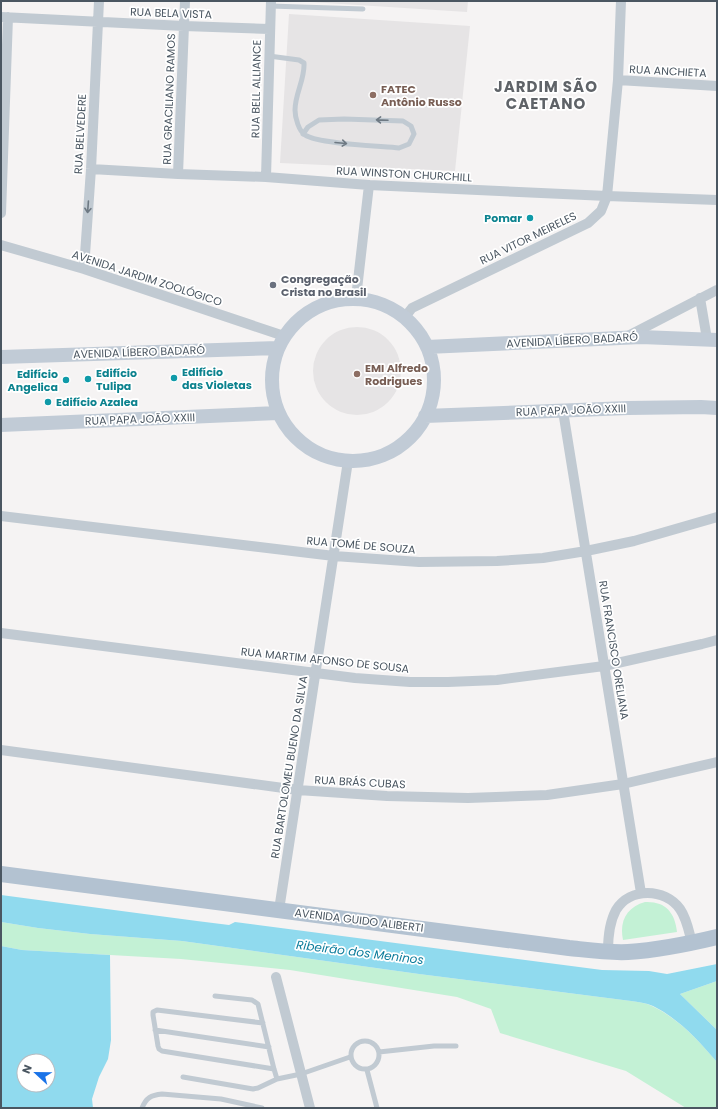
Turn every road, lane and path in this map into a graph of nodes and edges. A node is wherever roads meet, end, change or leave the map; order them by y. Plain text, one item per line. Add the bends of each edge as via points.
1 (99, 1) edge
2 (185, 1) edge
3 (621, 1) edge
4 (270, 3) edge
5 (363, 9) dead end
6 (4, 17) edge
7 (98, 22) junction
8 (184, 26) junction
9 (269, 29) junction
10 (268, 56) junction
11 (618, 80) junction
12 (717, 86) edge
13 (303, 134) junction
14 (91, 168) junction
15 (178, 174) junction
16 (266, 177) junction
17 (369, 185) junction
18 (607, 196) junction
19 (717, 200) edge
20 (1, 213) edge
21 (1, 245) edge
22 (84, 269) junction
23 (717, 290) edge
24 (356, 298) junction
25 (700, 298) junction
26 (405, 317) junction
27 (626, 337) junction
28 (712, 340) edge
29 (281, 342) junction
30 (427, 347) junction
31 (1, 357) edge
32 (717, 408) edge
33 (563, 411) junction
34 (278, 413) junction
35 (425, 416) junction
36 (1, 425) edge
37 (348, 462) junction
38 (1, 516) edge
39 (717, 518) edge
40 (586, 551) junction
41 (334, 556) junction
42 (1, 633) edge
43 (717, 640) edge
44 (604, 666) junction
45 (316, 673) junction
46 (1, 750) edge
47 (717, 762) edge
48 (623, 784) junction
49 (298, 790) junction
50 (1, 874) edge
51 (641, 893) junction
52 (279, 910) junction
53 (717, 937) edge
54 (692, 943) junction
55 (608, 951) junction
56 (276, 977) dead end
57 (216, 996) dead end
58 (263, 1023) junction
59 (155, 1030) junction
60 (456, 1046) dead end
61 (269, 1047) junction
62 (378, 1052) junction
63 (350, 1057) junction
64 (274, 1069) junction
65 (367, 1070) junction
66 (301, 1074) junction
67 (183, 1077) dead end
68 (278, 1079) junction
69 (142, 1108) edge
70 (262, 1108) edge
71 (310, 1108) edge
72 (376, 1108) edge

1 - 7 street, RUA BELVEDERE
2 - 8 street, RUA GRACILIANO RAMOS
3 - 11 street, RUA VITOR MEIRELES
4 - 5 lane
4 - 9 street, RUA BELL ALLIANCE
6 - 7 street, RUA BELA VISTA
6 - 20 street
7 - 8 street, RUA BELA VISTA
7 - 14 street, RUA BELVEDERE
8 - 9 street, RUA BELA VISTA
8 - 15 street, RUA GRACILIANO RAMOS
9 - 10 street, RUA BELL ALLIANCE
10 - 13 lane via 304,63 305,72 295,111
10 - 16 street, RUA BELL ALLIANCE
11 - 12 street, RUA ANCHIETA
11 - 18 street, RUA VITOR MEIRELES
13 -> 13 lane via 325,141 399,148 409,144 414,134 411,126 403,121 344,119 319,120
14 - 15 street, RUA WINSTON CHURCHILL
14 -> 22 street, RUA BELVEDERE
15 - 16 street, RUA WINSTON CHURCHILL
16 - 17 street, RUA WINSTON CHURCHILL
17 - 18 street, RUA WINSTON CHURCHILL
17 - 24 street
18 - 19 street, RUA WINSTON CHURCHILL
18 - 26 street, RUA VITOR MEIRELES via 601,211 588,222 412,308
21 - 22 street, AVENIDA JARDIM ZOOLÓGICO
22 - 29 street, AVENIDA JARDIM ZOOLÓGICO
23 - 25 street
24 - 26 street via 382,303
24 - 29 street via 339,299 308,312 294,323
25 - 27 street
25 - 28 street
26 - 30 street via 417,329
27 - 28 street, AVENIDA LÍBERO BADARÓ
27 - 30 street, AVENIDA LÍBERO BADARÓ
29 - 31 street, AVENIDA LÍBERO BADARÓ
29 - 34 street via 272,369 272,392
30 - 35 street via 433,363 434,385 430,407
32 - 33 street, RUA PAPA JOÃO XXIII
33 - 35 street, RUA PAPA JOÃO XXIII
33 - 40 street, RUA FRANCISCO ORELIANA
34 - 36 street, RUA PAPA JOÃO XXIII
34 - 37 street via 289,431 303,445 321,455
35 - 37 street via 404,444 384,455
37 - 41 street, RUA BARTOLOMEU BUENO DA SILVA
38 - 41 street, RUA TOMÉ DE SOUZA
39 - 40 street, RUA TOMÉ DE SOUZA via 634,541
40 - 41 street, RUA TOMÉ DE SOUZA via 542,558 456,562
40 - 44 street, RUA FRANCISCO ORELIANA
41 - 45 street, RUA BARTOLOMEU BUENO DA SILVA
42 - 45 street, RUA MARTIM AFONSO DE SOUSA
43 - 44 street, RUA MARTIM AFONSO DE SOUSA
44 - 45 street, RUA MARTIM AFONSO DE SOUSA via 497,680 448,682 410,682
44 - 48 street, RUA FRANCISCO ORELIANA
45 - 49 street, RUA BARTOLOMEU BUENO DA SILVA
46 - 49 street, RUA BRÁS CUBAS
47 - 48 street, RUA BRÁS CUBAS
48 - 49 street, RUA BRÁS CUBAS via 546,795 468,798
48 - 51 street, RUA FRANCISCO ORELIANA
49 - 52 street, RUA BARTOLOMEU BUENO DA SILVA
50 - 52 main road, AVENIDA GUIDO ALIBERTI
51 - 54 street via 654,893 674,902 684,917
51 - 55 street via 617,908 608,934
52 - 55 main road, AVENIDA GUIDO ALIBERTI
53 - 54 main road, AVENIDA GUIDO ALIBERTI
54 - 55 main road, AVENIDA GUIDO ALIBERTI via 642,950
56 - 66 street
57 - 58 lane via 255,1002
58 - 59 lane via 157,1010 153,1012
58 - 61 lane
59 - 61 lane
59 - 64 lane via 159,1049 162,1051
60 - 62 lane
61 - 64 lane
62 - 63 lane via 372,1043 362,1041 353,1047
62 - 65 lane via 377,1063
63 - 65 lane via 356,1067
63 - 66 lane
64 - 68 lane
65 - 72 lane
66 - 68 lane
66 - 71 street
67 - 68 lane via 253,1088
69 - 70 lane via 148,1097 162,1094 221,1100

